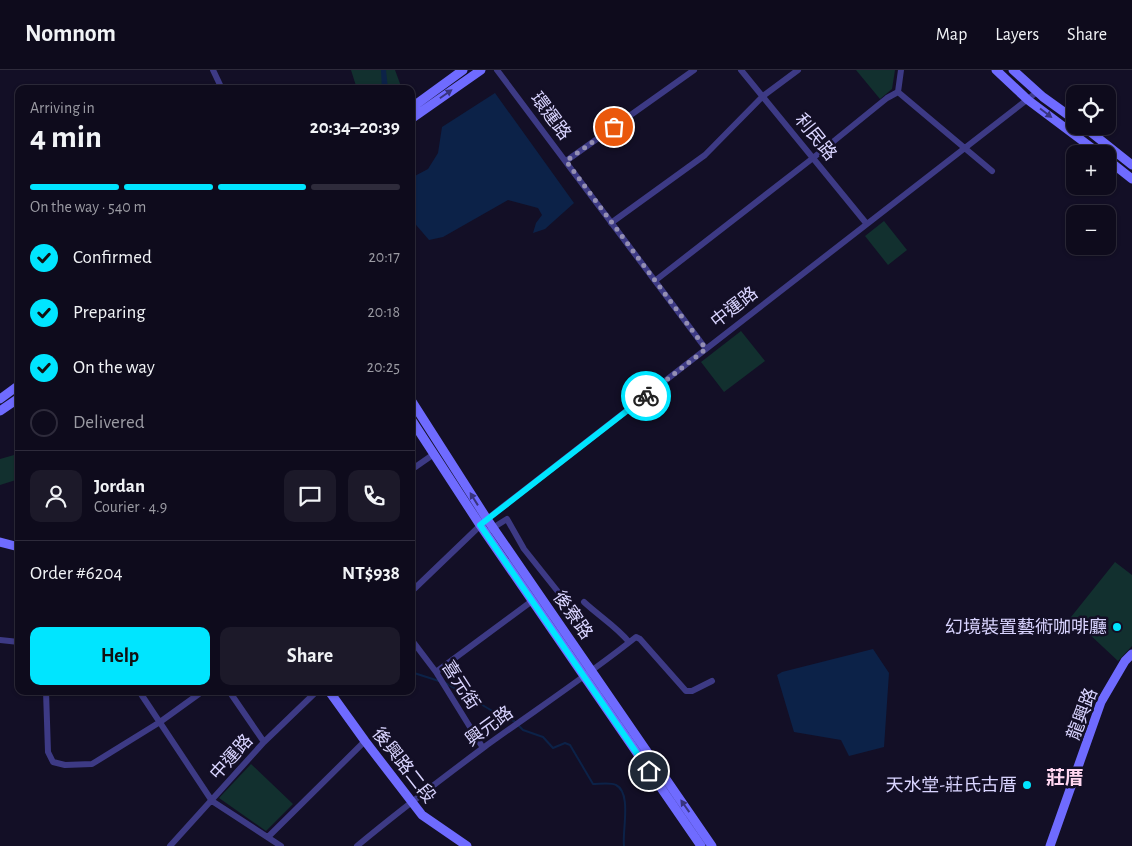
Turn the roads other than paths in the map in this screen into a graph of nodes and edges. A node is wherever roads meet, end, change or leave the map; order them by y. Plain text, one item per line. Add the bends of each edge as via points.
1 (213, 70) edge
2 (463, 70) edge
3 (481, 70) edge
4 (497, 70) edge
5 (694, 70) edge
6 (742, 70) edge
7 (798, 70) edge
8 (901, 70) edge
9 (996, 70) edge
10 (1013, 70) edge
11 (220, 85) edge
12 (898, 92) junction
13 (1037, 92) junction
14 (763, 96) junction
15 (1028, 100) junction
16 (415, 105) edge
17 (1066, 113) edge
18 (415, 116) edge
19 (1094, 135) edge
20 (1088, 145) edge
21 (963, 148) junction
22 (813, 158) junction
23 (566, 161) junction
24 (1132, 165) edge
25 (1116, 166) edge
26 (992, 171) dead end
27 (1132, 179) edge
28 (611, 224) junction
29 (866, 224) junction
30 (656, 280) junction
31 (706, 349) junction
32 (15, 389) edge
33 (2, 398) edge
34 (15, 398) edge
35 (15, 401) edge
36 (415, 407) edge
37 (0, 411) edge
38 (415, 425) edge
39 (434, 454) junction
40 (415, 467) edge
41 (483, 522) junction
42 (489, 531) junction
43 (0, 542) edge
44 (15, 546) edge
45 (415, 588) edge
46 (563, 598) dead end
47 (532, 601) junction
48 (584, 602) dead end
49 (0, 640) edge
50 (15, 642) edge
51 (630, 642) junction
52 (415, 644) edge
53 (1132, 654) edge
54 (436, 672) junction
55 (588, 674) junction
56 (712, 682) dead end
57 (46, 695) edge
58 (142, 695) edge
59 (197, 695) edge
60 (232, 695) edge
61 (313, 695) edge
62 (332, 695) edge
63 (160, 722) junction
64 (264, 742) junction
65 (365, 742) junction
66 (483, 748) junction
67 (212, 800) junction
68 (411, 802) junction
69 (268, 837) junction
70 (170, 846) edge
71 (280, 846) edge
72 (357, 846) edge
73 (467, 846) edge
74 (701, 846) edge
75 (712, 846) edge
76 (1050, 846) edge

1 - 11 street
2 - 16 street
18 -> 3 street
4 - 23 street, 環運路
5 - 23 street
6 - 14 street, 利民路
7 - 14 street
8 - 12 street
9 - 15 street
10 - 13 street
12 - 21 street
12 - 22 street
13 - 15 street, 中運路
13 - 17 street
14 - 22 street, 利民路
14 - 28 street via 705,154
15 -> 20 street
15 - 21 street, 中運路
19 - 24 street
21 - 26 street
21 - 29 street, 中運路
22 - 29 street, 利民路
22 - 30 street
23 - 28 street, 環運路
25 - 27 street
28 - 30 street, 環運路
29 - 31 street, 中運路
30 - 31 street, 環運路
31 - 41 street, 中運路
32 - 33 street
33 - 34 street
35 - 37 street
41 -> 36 street, 後寮路
38 - 39 street, 後寮路
39 - 40 street
39 - 41 street, 後寮路
41 - 42 street, 後寮路
41 - 45 street, 中運路
42 - 46 street via 507,519 524,549
42 - 47 street, 後寮路
42 - 55 street, 後寮路
43 - 44 street
47 - 54 street
47 - 55 street, 後寮路
48 - 51 street
49 - 50 street
51 - 55 street, 興元路
51 - 56 street, 興元路 via 636,636 640,639 686,691
52 - 54 street, 喜元街
53 - 76 street, 龍興路 via 1101,702
54 - 66 street, 喜元街
55 - 66 street, 興元路
55 - 74 street, 後寮路
75 -> 55 street, 後寮路
57 - 63 street via 48,752 53,762 65,765 92,764
58 - 63 street
59 - 63 street
60 - 64 street
61 - 64 street, 中運路
62 - 65 street, 後興路二段
63 - 67 street
64 - 67 street, 中運路
65 - 68 street, 後興路二段
65 - 69 street
66 - 68 street, 興元路
67 - 69 street
67 - 70 street, 中運路
68 - 72 street, 興元路
68 - 73 street, 後興路二段 via 422,815
69 - 71 street

